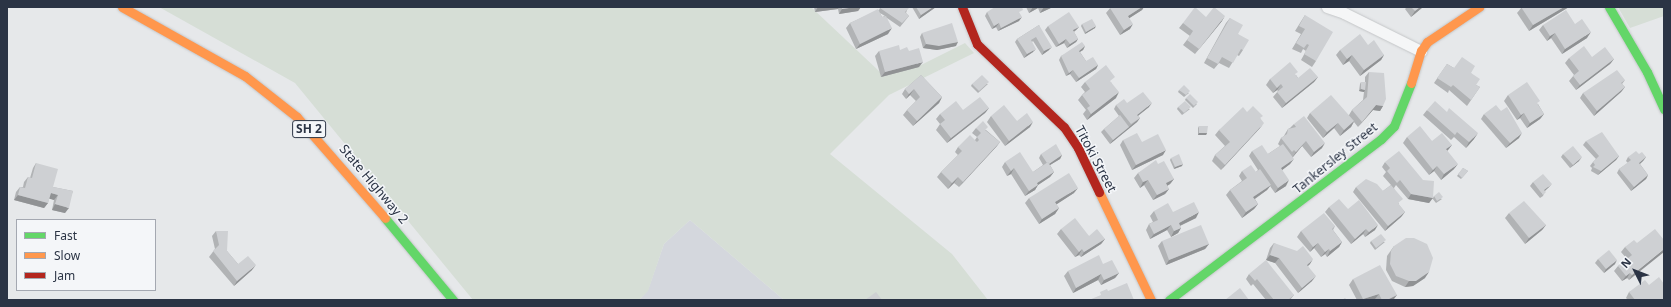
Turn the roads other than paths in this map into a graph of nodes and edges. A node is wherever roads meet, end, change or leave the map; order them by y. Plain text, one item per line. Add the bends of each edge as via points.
1 (122, 7) edge
2 (963, 7) edge
3 (1327, 7) edge
4 (1480, 7) edge
5 (1609, 7) edge
6 (1421, 51) junction
7 (1664, 109) edge
8 (454, 300) edge
9 (1151, 300) edge
10 (1169, 300) edge

1 - 8 main road, State Highway 2 / SH 2 via 245,76 297,117 344,168
2 - 9 main road, Titoki Street via 978,44 986,54 1068,132
3 - 6 street via 1344,12
4 - 6 main road, Tankersley Street via 1427,42
5 - 7 main road via 1647,72
6 - 10 main road, Tankersley Street via 1402,110 1394,126 1381,139

